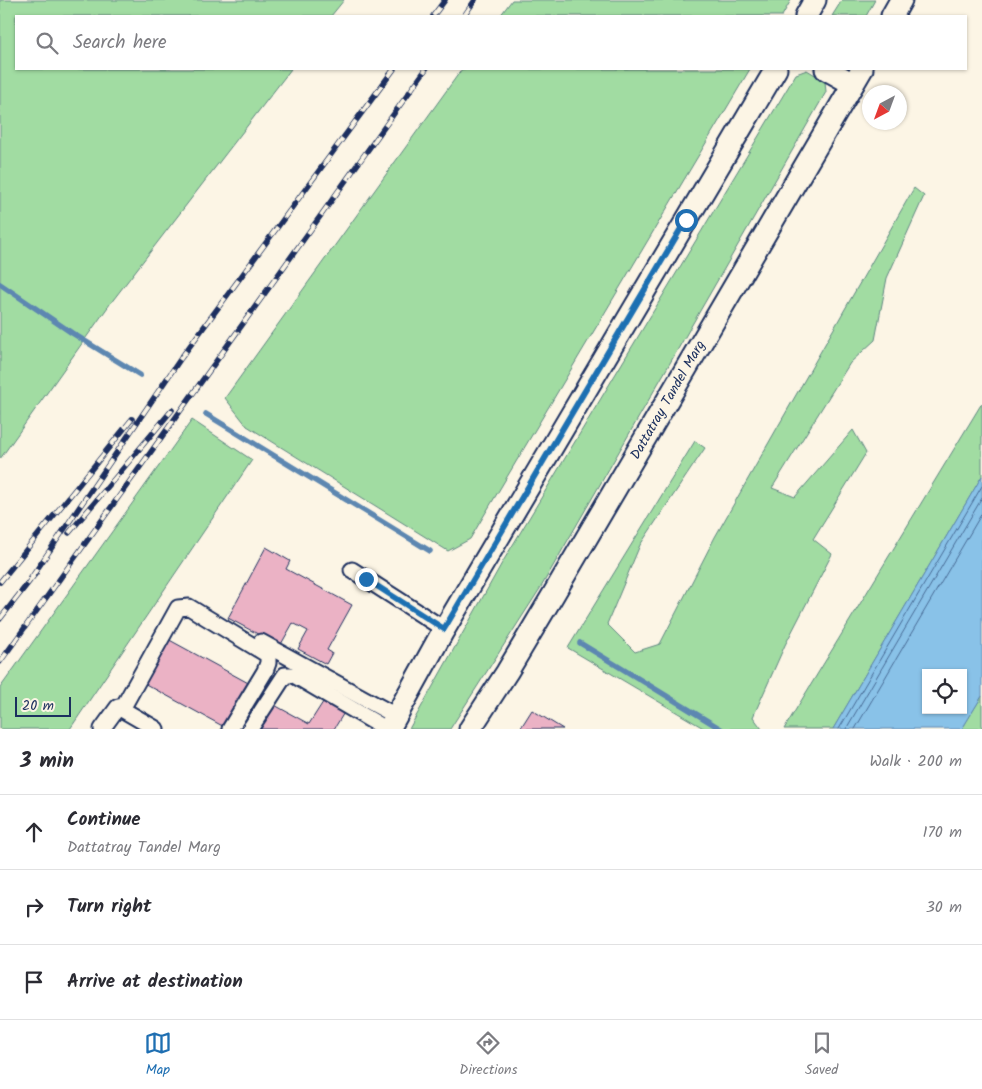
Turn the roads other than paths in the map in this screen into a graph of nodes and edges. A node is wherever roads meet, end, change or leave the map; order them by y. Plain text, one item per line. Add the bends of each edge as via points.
1 (815, 0) edge
2 (902, 0) edge
3 (807, 15) edge
4 (893, 15) edge
5 (775, 70) edge
6 (830, 70) edge
7 (857, 76) edge
8 (352, 570) dead end
9 (444, 629) junction
10 (252, 637) dead end
11 (122, 710) junction
12 (390, 725) edge
13 (102, 729) edge
14 (156, 729) edge
15 (230, 729) edge
16 (250, 729) edge
17 (470, 729) edge

1 - 3 main road
2 - 4 main road
5 - 9 main road
6 - 7 main road
7 - 17 main road, Dattatray Tandel Marg via 549,603
8 - 9 street
9 - 12 main road
10 - 12 street
11 - 13 street via 118,707
11 - 14 street
11 - 15 street via 178,608 189,607 268,655 266,671
12 - 16 street via 294,675 285,675

